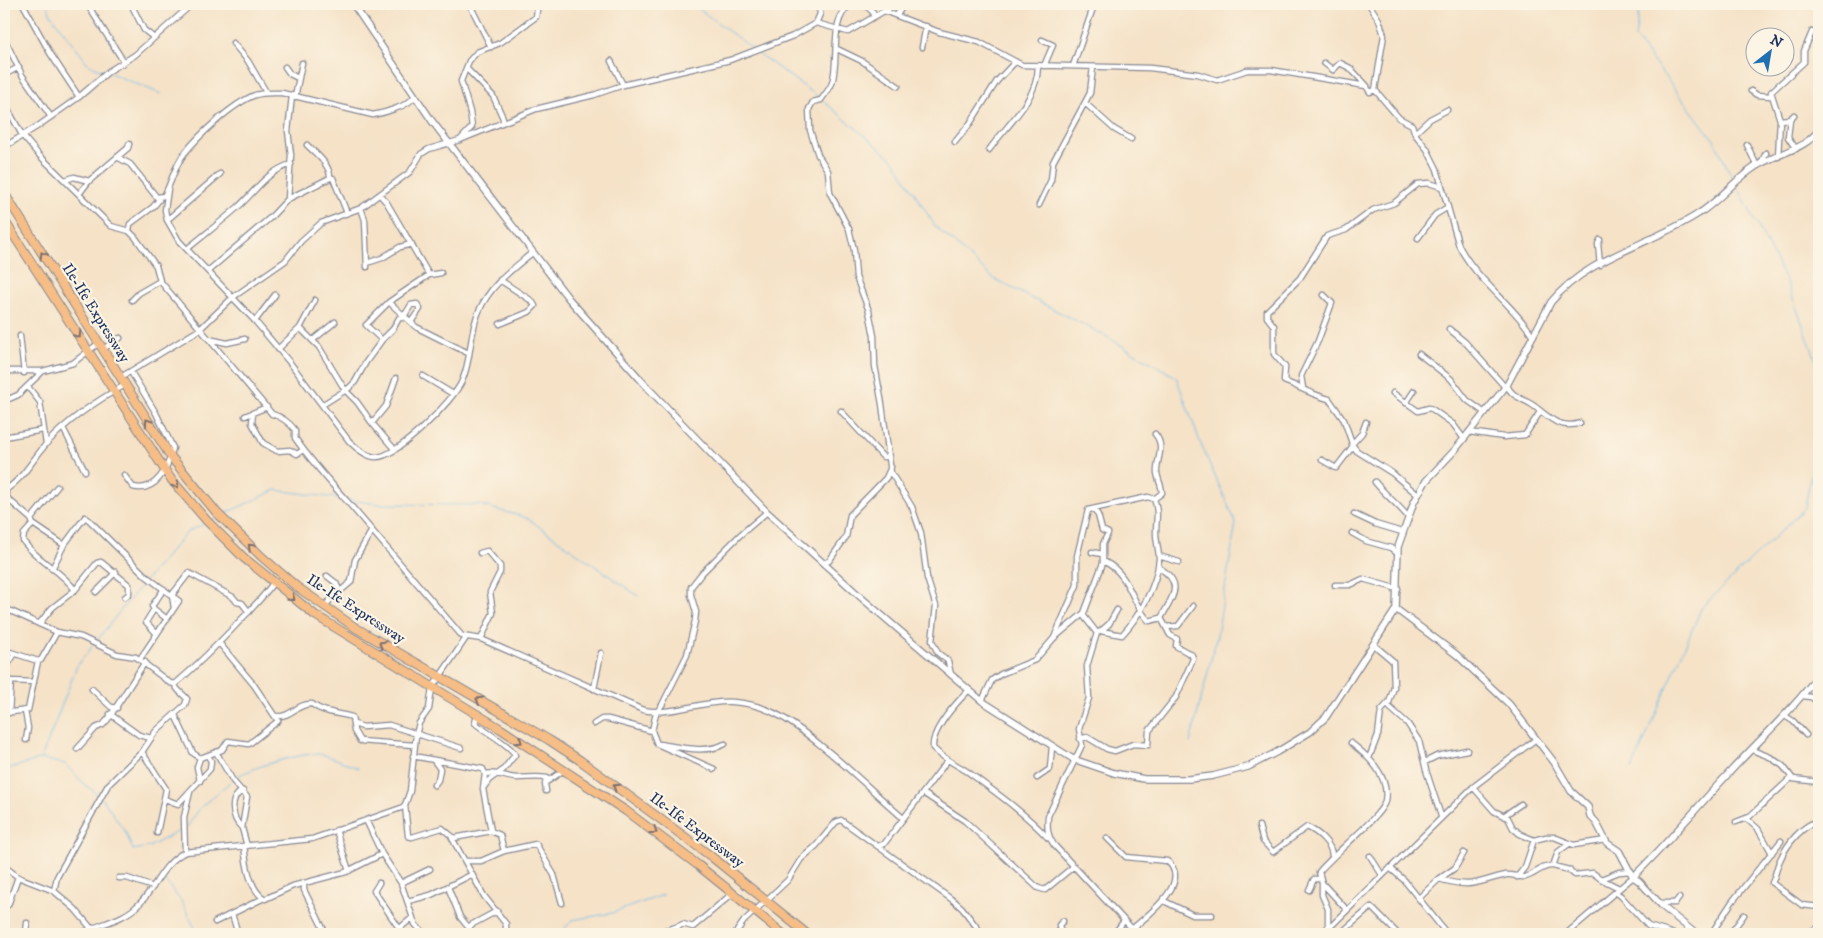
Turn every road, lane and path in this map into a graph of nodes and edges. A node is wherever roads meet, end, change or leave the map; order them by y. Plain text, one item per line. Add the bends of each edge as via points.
1 (23, 4) edge
2 (87, 4) edge
3 (192, 4) edge
4 (353, 4) edge
5 (535, 4) edge
6 (827, 4) edge
7 (851, 4) edge
8 (864, 4) edge
9 (889, 4) edge
10 (904, 4) edge
11 (1369, 4) edge
12 (134, 5) edge
13 (820, 6) edge
14 (471, 7) dead end
15 (1093, 8) dead end
16 (888, 12) junction
17 (897, 15) junction
18 (873, 16) junction
19 (816, 23) junction
20 (926, 26) junction
21 (837, 30) junction
22 (1812, 32) dead end
23 (148, 35) junction
24 (153, 37) junction
25 (4, 38) edge
26 (1042, 40) dead end
27 (148, 43) junction
28 (233, 43) dead end
29 (490, 46) junction
30 (922, 46) dead end
31 (837, 49) junction
32 (611, 61) dead end
33 (1015, 62) junction
34 (302, 63) dead end
35 (1324, 63) dead end
36 (122, 64) junction
37 (1041, 66) junction
38 (1074, 66) junction
39 (18, 67) junction
40 (285, 67) dead end
41 (1093, 67) junction
42 (467, 69) junction
43 (4, 75) edge
44 (298, 78) junction
45 (623, 85) junction
46 (898, 86) dead end
47 (1372, 91) junction
48 (266, 92) junction
49 (1751, 92) dead end
50 (293, 96) junction
51 (415, 96) junction
52 (1771, 96) junction
53 (80, 97) junction
54 (4, 102) edge
55 (1086, 103) junction
56 (1447, 110) dead end
57 (51, 117) junction
58 (1780, 120) junction
59 (502, 122) junction
60 (1819, 130) edge
61 (1414, 134) junction
62 (22, 135) junction
63 (1131, 139) dead end
64 (460, 140) junction
65 (451, 142) junction
66 (955, 142) dead end
67 (129, 144) dead end
68 (307, 145) dead end
69 (1747, 145) dead end
70 (4, 147) edge
71 (1796, 149) junction
72 (989, 150) dead end
73 (1766, 152) dead end
74 (117, 157) junction
75 (1778, 157) junction
76 (291, 164) junction
77 (1759, 165) junction
78 (220, 174) dead end
79 (330, 178) junction
80 (65, 180) junction
81 (89, 181) junction
82 (1442, 187) junction
83 (168, 189) junction
84 (4, 193) edge
85 (79, 194) junction
86 (380, 195) junction
87 (158, 197) junction
88 (288, 199) junction
89 (1039, 205) dead end
90 (1448, 207) junction
91 (362, 208) junction
92 (347, 213) junction
93 (4, 220) edge
94 (167, 220) junction
95 (129, 231) junction
96 (1418, 238) dead end
97 (1600, 240) dead end
98 (412, 244) junction
99 (187, 249) junction
100 (533, 252) junction
101 (1600, 264) junction
102 (208, 271) junction
103 (441, 272) dead end
104 (429, 275) junction
105 (500, 280) junction
106 (160, 282) junction
107 (275, 295) dead end
108 (1324, 295) dead end
109 (232, 298) junction
110 (72, 300) junction
111 (132, 300) dead end
112 (315, 300) dead end
113 (389, 302) junction
114 (60, 308) junction
115 (403, 318) junction
116 (254, 321) junction
117 (335, 322) dead end
118 (411, 322) junction
119 (500, 324) dead end
120 (300, 328) junction
121 (1449, 329) dead end
122 (199, 330) junction
123 (20, 336) dead end
124 (1533, 336) junction
125 (120, 338) dead end
126 (207, 338) junction
127 (245, 339) dead end
128 (313, 340) junction
129 (382, 340) junction
130 (101, 346) junction
131 (278, 349) junction
132 (89, 352) junction
133 (468, 353) junction
134 (1419, 354) dead end
135 (4, 371) edge
136 (43, 371) junction
137 (24, 372) junction
138 (131, 372) junction
139 (424, 376) dead end
140 (396, 378) dead end
141 (123, 381) junction
142 (28, 386) junction
143 (1506, 386) junction
144 (1303, 388) junction
145 (345, 390) junction
146 (114, 391) junction
147 (1414, 391) dead end
148 (1393, 393) dead end
149 (453, 394) junction
150 (1512, 394) junction
151 (1499, 396) junction
152 (4, 401) edge
153 (1406, 403) junction
154 (322, 405) junction
155 (267, 406) junction
156 (841, 412) dead end
157 (1540, 412) junction
158 (253, 413) junction
159 (1485, 413) junction
160 (245, 416) dead end
161 (1366, 422) dead end
162 (372, 423) junction
163 (1580, 423) dead end
164 (63, 428) junction
165 (43, 430) junction
166 (1469, 432) junction
167 (1155, 434) dead end
168 (4, 437) edge
169 (1464, 439) junction
170 (46, 444) junction
171 (1352, 445) junction
172 (303, 450) junction
173 (395, 450) junction
174 (171, 457) junction
175 (887, 457) junction
176 (1322, 460) dead end
177 (891, 467) junction
178 (85, 471) dead end
179 (165, 471) junction
180 (124, 475) dead end
181 (1375, 482) dead end
182 (57, 487) dead end
183 (4, 491) edge
184 (1418, 494) junction
185 (1154, 499) junction
186 (1093, 509) junction
187 (767, 512) junction
188 (1354, 514) dead end
189 (1408, 517) junction
190 (32, 521) junction
191 (372, 530) junction
192 (1402, 532) junction
193 (1352, 533) dead end
194 (64, 545) junction
195 (1092, 552) dead end
196 (480, 553) dead end
197 (1102, 554) junction
198 (1398, 554) junction
199 (1159, 556) junction
200 (1178, 562) dead end
201 (823, 563) junction
202 (1103, 563) junction
203 (1158, 567) junction
204 (52, 569) junction
205 (116, 572) junction
206 (327, 576) dead end
207 (272, 583) junction
208 (1335, 585) dead end
209 (164, 589) junction
210 (1398, 589) junction
211 (74, 590) junction
212 (96, 592) dead end
213 (338, 593) junction
214 (172, 595) junction
215 (126, 597) dead end
216 (323, 606) junction
217 (1193, 606) dead end
218 (4, 608) edge
219 (154, 609) junction
220 (1396, 609) junction
221 (1117, 610) dead end
222 (249, 612) junction
223 (1140, 612) junction
224 (315, 615) junction
225 (1083, 615) junction
226 (1161, 618) junction
227 (167, 619) junction
228 (39, 624) junction
229 (1166, 627) junction
230 (57, 632) junction
231 (1099, 632) junction
232 (158, 634) junction
233 (466, 638) junction
234 (1054, 638) junction
235 (481, 639) junction
236 (220, 644) junction
237 (1374, 645) junction
238 (4, 650) edge
239 (601, 653) dead end
240 (14, 655) junction
241 (140, 659) junction
242 (38, 661) junction
243 (145, 662) junction
244 (4, 671) edge
245 (951, 674) junction
246 (1819, 674) edge
247 (439, 677) junction
248 (4, 680) edge
249 (12, 681) junction
250 (34, 682) junction
251 (175, 684) junction
252 (432, 688) junction
253 (92, 689) dead end
254 (594, 689) junction
255 (970, 690) junction
256 (1803, 696) junction
257 (982, 701) junction
258 (1388, 703) junction
259 (1819, 703) edge
260 (117, 708) junction
261 (25, 712) junction
262 (6, 713) edge
263 (656, 713) junction
264 (110, 714) junction
265 (175, 715) junction
266 (477, 715) junction
267 (276, 716) junction
268 (1785, 716) junction
269 (507, 717) junction
270 (354, 724) junction
271 (594, 724) dead end
272 (501, 729) junction
273 (652, 731) junction
274 (416, 735) junction
275 (1806, 735) dead end
276 (151, 738) junction
277 (1080, 739) junction
278 (1536, 739) junction
279 (26, 740) dead end
280 (657, 744) junction
281 (725, 744) dead end
282 (1351, 744) dead end
283 (414, 745) junction
284 (1052, 746) junction
285 (461, 748) dead end
286 (77, 749) dead end
287 (1467, 750) dead end
288 (1752, 750) junction
289 (142, 752) junction
290 (216, 752) junction
291 (208, 756) junction
292 (413, 756) junction
293 (200, 758) junction
294 (1369, 758) junction
295 (1073, 759) junction
296 (433, 760) junction
297 (947, 761) junction
298 (1425, 762) junction
299 (714, 769) dead end
300 (564, 770) junction
301 (485, 774) junction
302 (496, 774) junction
303 (547, 778) junction
304 (1037, 778) dead end
305 (1791, 778) junction
306 (200, 781) junction
307 (1819, 782) edge
308 (434, 785) dead end
309 (1473, 787) junction
310 (483, 789) junction
311 (243, 791) junction
312 (546, 791) dead end
313 (923, 793) junction
314 (165, 799) junction
315 (186, 799) junction
316 (1521, 804) dead end
317 (403, 806) junction
318 (1505, 815) junction
319 (1441, 816) junction
320 (903, 818) junction
321 (1747, 819) junction
322 (366, 820) junction
323 (1819, 821) edge
324 (1736, 822) dead end
325 (1259, 826) dead end
326 (242, 828) junction
327 (336, 830) junction
328 (491, 831) junction
329 (157, 832) dead end
330 (451, 836) junction
331 (1107, 838) dead end
332 (1534, 840) junction
333 (1606, 840) junction
334 (1781, 841) dead end
335 (884, 844) junction
336 (1569, 844) junction
337 (1054, 845) junction
338 (245, 846) junction
339 (878, 846) junction
340 (884, 850) junction
341 (504, 851) junction
342 (185, 852) junction
343 (1464, 853) dead end
344 (1772, 853) junction
345 (382, 854) junction
346 (1332, 856) junction
347 (1370, 856) dead end
348 (465, 861) junction
349 (4, 866) edge
350 (1074, 866) junction
351 (1553, 866) junction
352 (1390, 868) junction
353 (430, 869) dead end
354 (349, 871) junction
355 (1632, 874) junction
356 (471, 875) junction
357 (1382, 875) junction
358 (18, 877) junction
359 (1517, 877) junction
360 (119, 878) dead end
361 (1439, 879) junction
362 (1601, 879) junction
363 (1321, 881) junction
364 (379, 883) dead end
365 (401, 883) junction
366 (304, 884) junction
367 (448, 886) junction
368 (152, 887) junction
369 (1309, 890) dead end
370 (1617, 890) junction
371 (54, 891) junction
372 (733, 893) junction
373 (1419, 898) junction
374 (1679, 898) dead end
375 (262, 899) junction
376 (408, 901) junction
377 (766, 901) junction
378 (1164, 901) junction
379 (1659, 902) junction
380 (562, 903) dead end
381 (1675, 903) junction
382 (8, 905) dead end
383 (1819, 907) edge
384 (497, 910) junction
385 (755, 910) junction
386 (1347, 910) junction
387 (232, 914) junction
388 (1212, 915) dead end
389 (1673, 915) junction
390 (1744, 915) dead end
391 (412, 918) junction
392 (1124, 920) junction
393 (1063, 921) dead end
394 (215, 922) dead end
395 (27, 924) dead end
396 (1819, 927) edge
397 (91, 928) junction
398 (400, 928) junction
399 (469, 928) junction
400 (506, 929) dead end
401 (1132, 929) junction
402 (673, 930) junction
403 (1328, 930) junction
404 (1692, 933) edge
405 (26, 934) edge
406 (80, 934) edge
407 (238, 934) edge
408 (326, 934) edge
409 (403, 934) edge
410 (424, 934) edge
411 (472, 934) edge
412 (652, 934) edge
413 (676, 934) edge
414 (734, 934) edge
415 (784, 934) edge
416 (807, 934) edge
417 (982, 934) edge
418 (1061, 934) edge
419 (1114, 934) edge
420 (1137, 934) edge
421 (1323, 934) edge
422 (1340, 934) edge
423 (1398, 934) edge
424 (1447, 934) edge
425 (1566, 934) edge
426 (1674, 934) edge
427 (1711, 934) edge
428 (1730, 934) edge
429 (1806, 934) edge

1 - 53 street via 50,53
2 - 36 street via 122,59
3 - 24 street
4 - 51 street
5 - 29 street via 536,17 500,43
6 - 13 street
7 - 21 street via 842,14
8 - 18 street
9 - 16 street
10 - 17 street
11 - 47 street via 1384,35
12 - 23 street
13 - 19 street
14 - 29 street
15 - 38 street
16 - 17 street
16 - 18 street
17 - 20 street
18 - 21 street via 848,32
19 - 21 street
19 - 45 street via 793,36 730,60
20 - 30 street
20 - 33 street via 979,42
21 - 31 street
22 - 52 street via 1804,51 1804,62 1773,87
23 - 24 street
23 - 27 street
24 - 27 street
25 - 39 street
26 - 37 street via 1053,45
27 - 36 street
28 - 48 street
29 - 42 street via 472,56
31 - 46 street
31 - 175 street via 832,83 821,100 814,102 809,109 808,117 818,155 828,171 830,192 847,224 856,277 869,311
32 - 45 street
33 - 37 street
33 - 66 street via 997,81
34 - 44 street
35 - 47 street via 1333,70 1340,63 1346,65
36 - 53 street via 109,71
37 - 38 street
37 - 72 street via 1028,100
38 - 41 street
39 - 43 street
39 - 57 street
40 - 44 street
41 - 47 street via 1174,70 1217,80 1247,70 1271,70 1366,86
41 - 55 street
42 - 59 street via 493,96
42 - 64 street via 461,81 472,127
44 - 50 street
45 - 59 street
47 - 61 street via 1399,118 1412,125
48 - 50 street
48 - 83 street via 240,104 210,128 184,154
49 - 52 street
50 - 51 street via 373,115 408,102
50 - 76 street via 288,131
51 - 65 street
52 - 58 street
53 - 57 street
54 - 62 street
55 - 63 street via 1114,129
55 - 89 street via 1053,162 1051,180
56 - 61 street via 1430,119
57 - 62 street
58 - 71 street via 1792,117 1788,137
58 - 75 street
59 - 64 street
60 - 71 street via 1809,142
61 - 82 street via 1434,161
62 - 70 street
62 - 80 street
64 - 65 street
65 - 86 street via 421,154 410,172
65 - 100 street
67 - 74 street
68 - 79 street via 322,160
69 - 77 street
71 - 75 street
73 - 77 street
74 - 81 street
74 - 87 street via 130,164
75 - 77 street
76 - 88 street
76 - 99 street via 278,168 264,179 240,206
77 - 101 street via 1697,215 1667,233
78 - 94 street
79 - 88 street
79 - 92 street via 333,178
80 - 81 street via 74,177
80 - 85 street
81 - 85 street
82 - 90 street
82 - 144 street via 1429,182 1418,184 1394,203 1373,210 1346,230 1328,236 1300,278 1267,311 1267,317 1274,326 1274,354 1285,367 1284,380
83 - 87 street via 164,196
83 - 94 street
110 -> 84 highway, Ile-Ife Expressway
85 - 95 street via 111,226
86 - 91 street
86 - 98 street
87 - 95 street via 154,207 130,224
88 - 102 street
90 - 96 street via 1435,215
90 - 124 street via 1466,259
91 - 92 street
91 - 98 street via 367,265
92 - 109 street via 321,223 300,241 285,261
93 - 114 highway, Ile-Ife Expressway
94 - 99 street
95 - 106 street via 156,266
97 - 101 street
98 - 104 street via 414,253
99 - 102 street
100 - 105 street
100 - 187 street via 614,350
101 - 124 street via 1579,275 1558,293
102 - 109 street
103 - 104 street
104 - 113 street
105 - 119 street via 535,306 529,312
105 - 133 street via 479,311
106 - 111 street
106 - 122 street
107 - 116 street
108 - 144 street via 1332,303 1301,376
109 - 116 street
109 - 122 street
110 - 114 highway
110 - 130 highway, Ile-Ife Expressway
112 - 120 street
113 - 115 street
113 - 129 street via 366,325
114 -> 132 highway, Ile-Ife Expressway
115 - 118 street via 407,316
115 - 118 street via 411,305 417,304 420,312
115 - 129 street via 399,318
116 - 131 street
117 - 128 street
118 - 133 street via 427,334
120 - 128 street
120 - 131 street
121 - 143 street
122 - 126 street
122 - 138 street
123 - 137 street
124 - 143 street
125 - 130 street
126 - 127 street via 227,343
126 - 155 street
128 - 145 street
129 - 145 street via 355,382
130 - 132 street
130 - 141 highway, Ile-Ife Expressway
131 - 154 street
132 - 136 street via 73,363
132 - 146 highway, Ile-Ife Expressway
133 - 149 street via 462,381
134 - 159 street via 1451,379 1467,400
135 - 137 street
136 - 137 street
136 - 142 street
138 - 141 street
138 - 174 street via 171,440
139 - 149 street
140 - 162 street via 386,406
141 - 146 street
174 -> 141 highway, Ile-Ife Expressway
142 - 152 street
142 - 165 street via 40,402
143 - 150 street
143 - 151 street
144 - 171 street via 1314,396 1329,399 1337,408
145 - 154 street
145 - 162 street
146 - 164 street
146 - 179 highway, Ile-Ife Expressway
147 - 153 street
148 - 153 street
149 - 173 street via 439,411
150 - 151 street
150 - 157 street
151 - 159 street
153 - 169 street via 1418,411 1432,409 1453,424
154 - 173 street via 358,450 374,457
155 - 158 street
155 - 172 street via 272,414 293,427 295,438
156 - 175 street via 883,457
157 - 163 street via 1562,425
157 - 166 street via 1525,435 1504,437
158 - 160 street
158 - 172 street via 252,423 264,443 277,451 290,450 297,454
159 - 166 street
161 - 171 street
162 - 173 street
164 - 170 street
164 - 178 street
165 - 168 street
165 - 170 street
166 - 169 street
167 - 185 street via 1161,450 1157,472 1162,493
169 - 184 street
170 - 183 street via 18,480
171 - 176 street via 1336,468
171 - 184 street
172 - 191 street
174 - 179 street
216 -> 174 highway, Ile-Ife Expressway via 246,543
175 - 177 street
177 - 201 street via 886,478 850,515 846,537 829,561
177 - 245 street via 892,477 912,507 921,533 927,578 936,606 933,645 948,661
179 - 180 street via 157,480 140,489 132,487
179 -> 207 highway, Ile-Ife Expressway via 224,539
181 - 189 street
182 - 190 street
183 - 190 street via 8,499
184 - 189 street
185 - 186 street via 1148,497
185 - 199 street via 1158,513
186 - 197 street via 1102,530 1108,533 1102,544
186 - 234 street via 1088,510 1085,516 1078,547 1076,585
187 - 201 street
187 - 263 street via 734,541 692,587 690,595 696,612 687,655
188 - 192 street
189 - 192 street
190 - 194 street
190 - 204 street via 23,541
191 - 213 street via 354,560 351,582
191 - 233 street
192 - 198 street
193 - 198 street via 1391,548
194 - 204 street
194 - 209 street via 85,517 146,576
195 - 197 street
196 - 235 street via 486,551 500,566 490,592 493,613
197 - 202 street
198 - 210 street
199 - 200 street
199 - 203 street
201 - 245 street
202 - 223 street via 1111,565 1121,575 1131,589
202 - 225 street
203 - 223 street
203 - 226 street via 1170,575 1176,586
204 - 211 street via 68,580
205 - 211 street via 101,562 97,563
205 - 212 street
205 - 215 street via 129,585
206 - 213 street via 336,583
207 - 222 street
207 -> 224 highway, Ile-Ife Expressway
208 - 210 street via 1350,585 1363,579
209 - 214 street
209 - 219 street via 152,606
210 - 220 street
211 - 228 street
213 - 216 street
214 - 222 street via 186,575 192,573 233,596
214 - 227 street via 180,602
216 - 224 highway
247 -> 216 highway, Ile-Ife Expressway
217 - 229 street via 1178,626
218 - 228 street
219 - 227 street
219 - 232 street via 146,622
220 - 237 street
220 - 278 street via 1482,678 1509,704
221 - 231 street via 1109,624
222 - 236 street
223 - 226 street via 1149,621
223 - 231 street via 1122,635
224 - 252 highway, Ile-Ife Expressway
225 - 231 street
225 - 234 street
226 - 229 street
227 - 232 street
228 - 230 street
229 - 277 street via 1177,640 1176,646 1192,655 1193,659 1176,697 1149,731 1148,745 1133,744 1115,751 1087,737
230 - 241 street via 78,636 117,654
230 - 242 street
231 - 277 street via 1087,666 1089,698 1081,721
232 - 241 street
233 - 235 street
233 - 247 street
234 - 257 street via 1035,660 992,680
235 - 254 street
236 - 251 street
236 - 267 street
237 - 258 street via 1393,661 1394,687
237 - 295 street via 1318,725 1296,741 1248,766 1205,777 1144,779
238 - 240 street
239 - 254 street
240 - 242 street
240 - 244 street
241 - 243 street
242 - 250 street
243 - 251 street
243 - 260 street
245 - 255 street
246 - 256 street
247 - 252 street
269 -> 247 highway, Ile-Ife Expressway
248 - 249 street
249 - 250 street
249 - 262 street
250 - 261 street
251 - 265 street via 187,699
252 - 266 highway, Ile-Ife Expressway
252 - 274 street via 428,708
253 - 260 street via 111,707
254 - 263 street
255 - 257 street
255 - 297 street via 934,736 933,748
256 - 259 street
256 - 268 street
257 - 284 street
258 - 294 street via 1381,711 1378,735
258 - 298 street via 1389,709 1414,731
260 - 264 street
261 - 262 street
261 - 279 street
263 - 273 street
263 - 320 street via 723,702 750,704 770,710 802,729
264 - 276 street via 139,735
264 - 286 street
265 - 276 street
265 - 293 street via 193,752
266 - 272 highway, Ile-Ife Expressway
266 - 302 street via 475,722 478,726 514,752 514,757
267 - 270 street via 286,717 308,703 319,710 352,718
267 - 290 street via 276,724 249,744 228,741 222,750
268 - 275 street
268 - 288 street
269 - 272 highway
377 -> 269 highway, Ile-Ife Expressway via 581,761
270 - 274 street via 363,727 386,725
270 - 283 street via 360,741
271 - 273 street via 608,719
272 -> 300 highway, Ile-Ife Expressway
273 - 280 street
274 - 283 street
274 - 285 street
276 - 289 street
277 - 295 street via 1081,748
278 - 309 street
278 - 333 street via 1571,792 1588,807 1590,816
280 - 281 street via 707,749
280 - 299 street
282 - 294 street
283 - 292 street
284 - 295 street
284 - 304 street via 1050,769
287 - 298 street
288 - 305 street via 1783,766
288 - 355 street
289 - 314 street via 165,785
289 - 371 street via 108,786 57,877
290 - 291 street
290 - 311 street via 233,781
291 - 293 street
291 - 306 street via 210,769
292 - 296 street
292 - 317 street via 410,791
293 - 306 street via 197,767
294 - 346 street via 1380,772 1386,800 1372,819
295 - 337 street via 1048,816 1048,837
296 - 301 street via 480,768
296 - 308 street via 440,769
297 - 313 street
297 - 337 street via 1010,803
298 - 319 street
300 - 303 street via 548,781
300 -> 372 highway, Ile-Ife Expressway via 640,821
301 - 302 street
301 - 310 street
302 - 303 street
302 - 310 street
303 - 312 street
305 - 307 street
305 - 321 street
306 - 315 street
309 - 318 street via 1494,811
309 - 319 street
310 - 328 street
311 - 326 street via 247,797
311 - 326 street via 234,802 237,823
313 - 320 street
313 - 350 street via 965,821 1038,888 1045,890 1052,886
314 - 315 street via 178,804
314 - 329 street
315 - 342 street
316 - 318 street
317 - 322 street
317 - 330 street via 408,836 442,828
318 - 332 street via 1520,834
319 - 352 street
320 - 335 street
321 - 324 street
321 - 344 street via 1758,829
322 - 327 street
322 - 345 street
323 - 383 street via 1803,828 1793,839 1780,860 1772,883 1802,905
325 - 346 street via 1263,841 1273,852 1308,827 1323,838
326 - 338 street
327 - 338 street via 312,839
327 - 354 street
328 - 330 street via 458,838
328 - 341 street via 500,836
330 - 348 street
331 - 378 street via 1126,857 1171,864 1174,882
332 - 336 street via 1546,836
332 - 359 street via 1525,867
333 - 336 street
333 - 355 street via 1619,851
334 - 344 street
335 - 339 street
335 - 340 street
336 - 351 street via 1556,856
337 - 350 street
338 - 342 street
338 - 375 street via 249,874
339 - 340 street
339 - 377 street via 850,824 838,820
340 - 417 street via 962,908
341 - 348 street via 481,861
341 - 380 street via 538,845 554,875
342 - 368 street via 167,866
343 - 361 street via 1454,868
344 - 427 street
345 - 354 street
345 - 365 street
346 - 363 street via 1319,872
347 - 357 street
348 - 356 street
349 - 358 street
350 - 392 street
351 - 359 street via 1546,866 1527,877
351 - 362 street via 1575,875 1593,872
352 - 357 street
352 - 373 street
353 - 365 street
354 - 366 street
355 - 362 street via 1619,872
355 - 370 street
355 - 379 street
356 - 367 street
356 - 384 street
357 - 386 street
358 - 371 street
358 - 382 street
359 - 361 street via 1508,875 1480,884 1455,885
360 - 368 street
361 - 373 street
362 - 370 street
363 - 369 street via 1314,879
363 - 386 street
363 - 403 street via 1328,910
364 - 398 street via 374,891
365 - 376 street
366 - 375 street
366 - 408 street
367 - 376 street via 422,899
367 - 399 street via 460,917
368 - 397 street via 138,906 127,914
370 - 425 street
370 - 426 street via 1648,926
371 - 397 street
372 - 385 highway, Ile-Ife Expressway
372 - 402 street via 693,927 683,924
373 - 424 street
374 - 381 street
375 - 387 street
376 - 391 street
377 - 385 street
377 - 416 highway, Ile-Ife Expressway
378 - 388 street via 1193,916
378 - 401 street
379 - 381 street
379 - 389 street
381 - 389 street
384 - 399 street
384 - 400 street
385 - 414 street
385 - 415 highway, Ile-Ife Expressway
386 - 403 street
387 - 394 street
387 - 407 street
389 - 404 street
390 - 428 street
391 - 398 street
391 - 410 street
392 - 401 street
392 - 419 street
393 - 418 street via 1059,925
395 - 405 street
396 - 429 street
397 - 406 street
398 - 409 street
399 - 411 street
401 - 420 street
402 - 412 street
402 - 413 street
403 - 421 street
422 - 423 street via 1372,907

